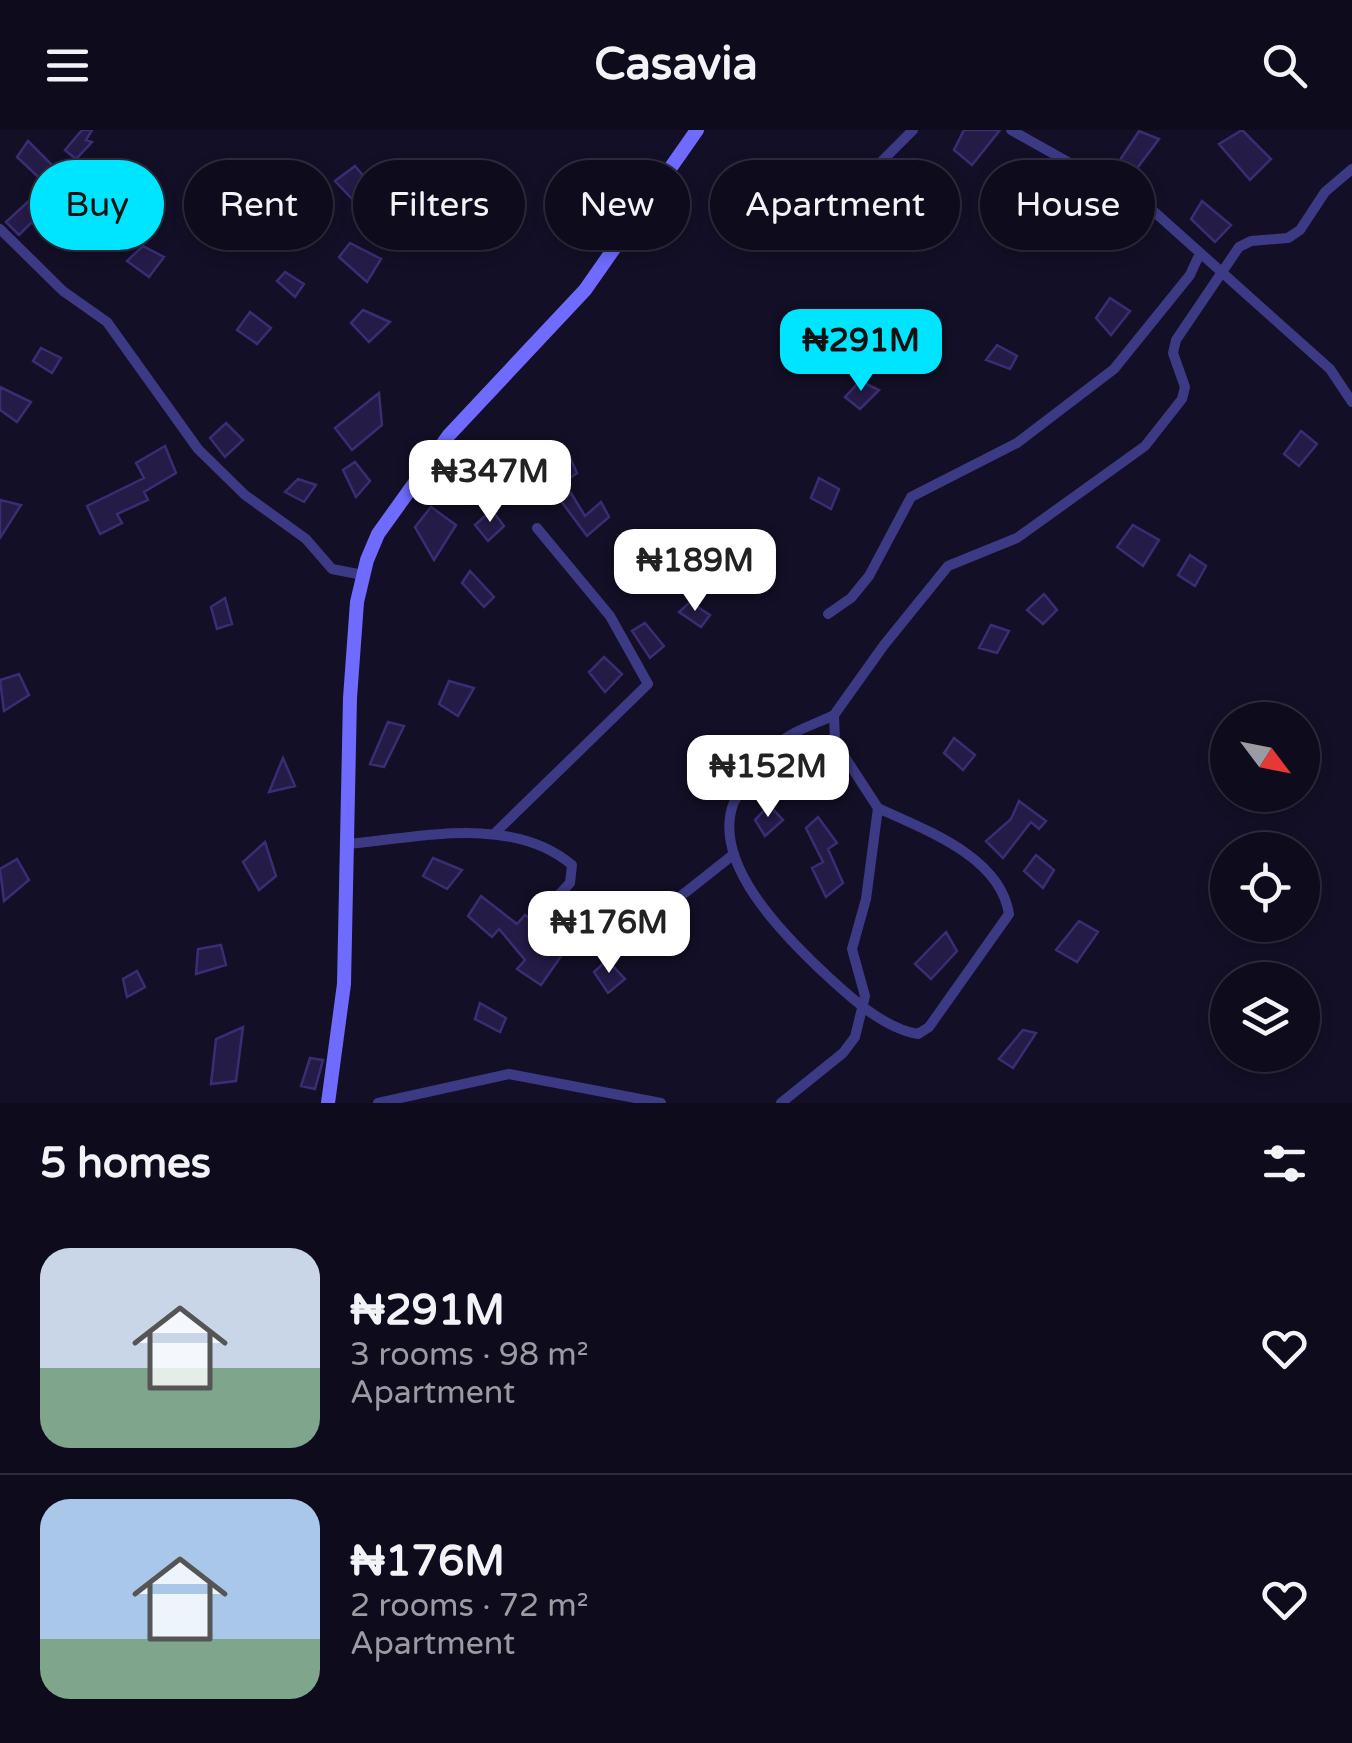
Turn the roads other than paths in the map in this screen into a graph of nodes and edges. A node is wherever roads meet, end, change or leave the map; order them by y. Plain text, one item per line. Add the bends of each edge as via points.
1 (697, 130) edge
2 (912, 130) edge
3 (1014, 131) edge
4 (882, 160) edge
5 (1352, 169) edge
6 (0, 229) edge
7 (1200, 253) junction
8 (1220, 271) junction
9 (1352, 402) edge
10 (538, 528) dead end
11 (363, 576) junction
12 (828, 614) dead end
13 (834, 716) junction
14 (878, 808) junction
15 (495, 834) junction
16 (346, 844) junction
17 (734, 854) junction
18 (554, 900) dead end
19 (633, 934) dead end
20 (864, 1008) junction
21 (328, 1103) edge
22 (378, 1103) edge
23 (661, 1103) edge
24 (780, 1103) edge

1 - 11 street via 585,290 449,435 378,534
2 - 4 street
3 - 7 street via 1150,208
5 - 8 street via 1325,192 1300,230 1288,238 1251,241
6 - 11 street via 63,291 107,322 198,449 245,496 306,538 332,569
7 - 8 street
7 - 12 street via 1190,275 1114,369 1017,443 912,497 869,576
8 - 9 street via 1330,369
8 - 13 street via 1176,340 1185,387 1145,446 1017,538 948,566
10 - 15 street via 610,616 648,684
11 - 16 street via 353,653
13 - 14 street via 835,742
13 - 17 street via 782,740 762,778 740,792 732,812
14 - 20 street via 852,948
14 - 20 street via 978,863 1010,914 929,1027 907,1032
15 - 16 street
15 - 18 street via 572,865 570,883
16 - 21 street via 344,984
17 - 19 street
17 - 20 street via 787,938
20 - 24 street via 842,1054
22 - 23 street via 509,1074

